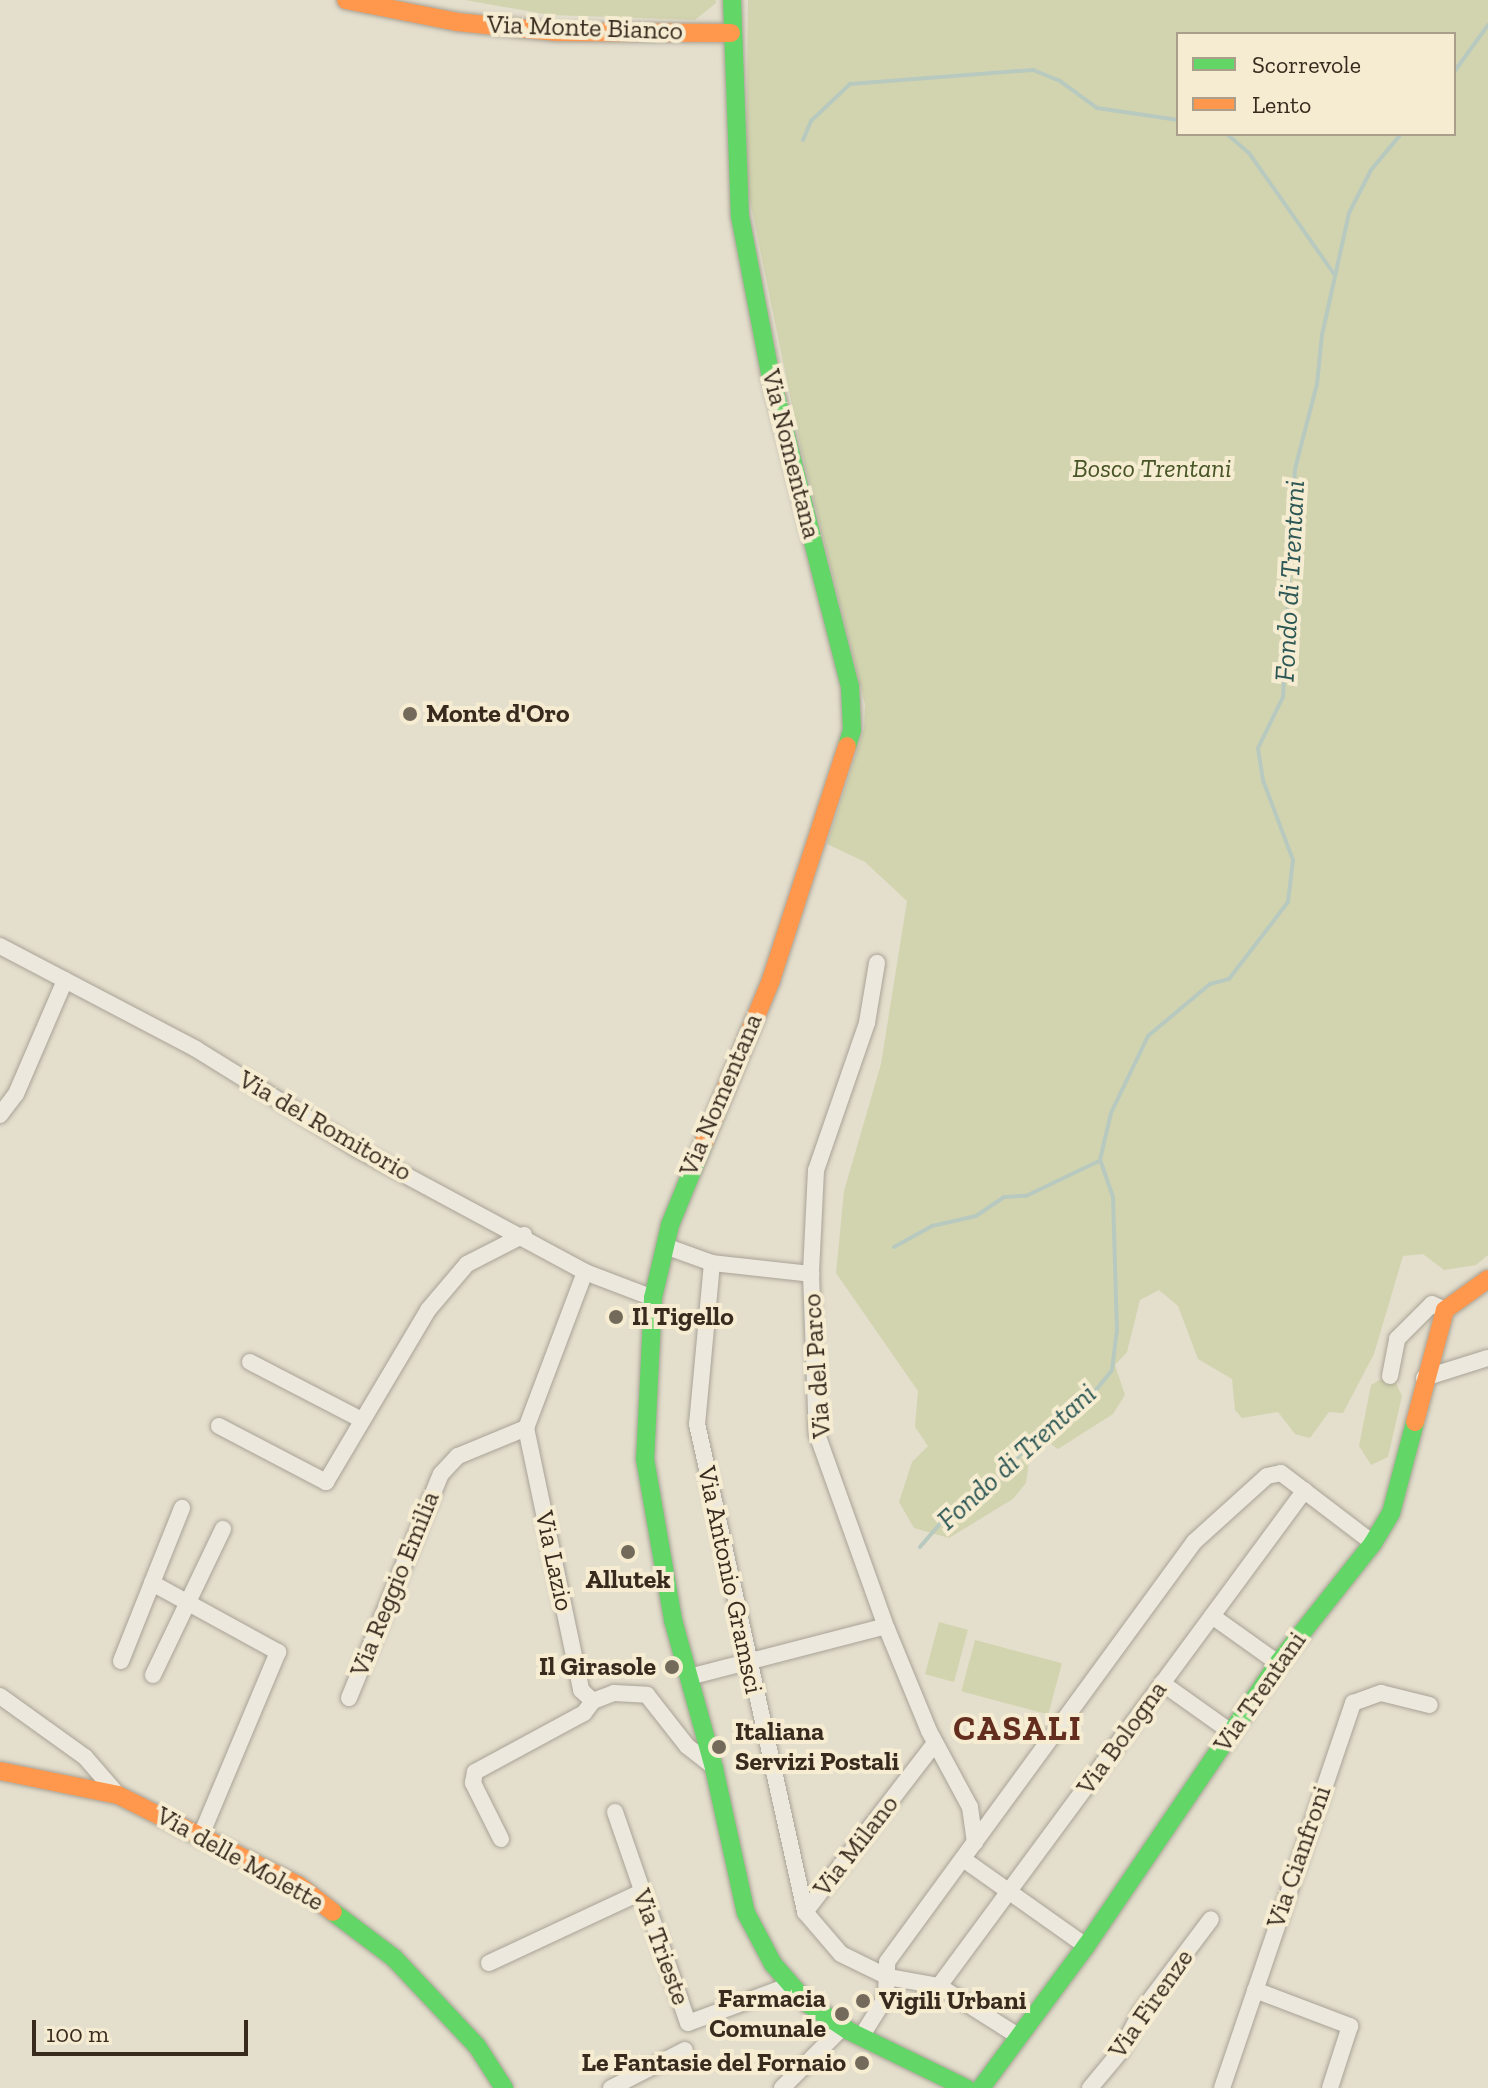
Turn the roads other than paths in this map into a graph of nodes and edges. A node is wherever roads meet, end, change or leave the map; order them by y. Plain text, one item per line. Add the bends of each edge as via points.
1 (346, 0) edge
2 (732, 0) edge
3 (731, 33) junction
4 (0, 946) edge
5 (877, 963) dead end
6 (65, 980) junction
7 (0, 1115) edge
8 (524, 1235) junction
9 (665, 1246) junction
10 (712, 1263) junction
11 (585, 1272) junction
12 (811, 1274) junction
13 (1488, 1279) edge
14 (653, 1298) junction
15 (1445, 1310) junction
16 (1488, 1358) edge
17 (250, 1362) dead end
18 (1390, 1376) dead end
19 (1424, 1378) junction
20 (362, 1420) junction
21 (219, 1426) dead end
22 (526, 1428) junction
23 (1305, 1490) junction
24 (182, 1508) dead end
25 (223, 1529) dead end
26 (1373, 1543) junction
27 (152, 1583) junction
28 (189, 1601) junction
29 (1212, 1616) junction
30 (886, 1626) junction
31 (121, 1661) dead end
32 (747, 1663) junction
33 (1278, 1663) junction
34 (153, 1675) dead end
35 (689, 1677) junction
36 (1162, 1683) junction
37 (0, 1696) edge
38 (349, 1698) dead end
39 (593, 1701) junction
40 (1430, 1705) dead end
41 (1231, 1732) junction
42 (935, 1743) junction
43 (714, 1768) junction
44 (0, 1771) edge
45 (118, 1795) junction
46 (615, 1812) dead end
47 (202, 1833) junction
48 (501, 1839) dead end
49 (975, 1843) junction
50 (963, 1859) junction
51 (1008, 1891) junction
52 (641, 1892) junction
53 (805, 1912) junction
54 (1211, 1919) dead end
55 (1086, 1946) junction
56 (489, 1963) dead end
57 (888, 1977) junction
58 (791, 1985) junction
59 (939, 1986) junction
60 (1255, 1990) junction
61 (843, 2027) junction
62 (1018, 2036) junction
63 (861, 2037) junction
64 (685, 2050) dead end
65 (504, 2088) edge
66 (611, 2088) edge
67 (782, 2088) edge
68 (966, 2088) edge
69 (981, 2088) edge
70 (1090, 2088) edge
71 (1222, 2088) edge
72 (1330, 2088) edge

1 - 3 main road, Via Monte Bianco via 457,22 557,32
2 - 3 main road, Via Nomentana
3 - 9 main road, Via Nomentana via 740,216 770,373 850,686 852,730 771,980 689,1169
4 - 6 street, Via del Romitorio
5 - 12 street, Via del Parco via 867,1023 816,1170
6 - 7 street via 16,1094
6 - 8 street, Via del Romitorio via 196,1049 357,1149
8 - 11 street, Via del Romitorio
8 - 20 street via 467,1264 428,1310
9 - 10 street
9 - 14 main road, Via Nomentana
10 - 12 street
10 - 32 street, Via Antonio Gramsci via 697,1424
11 - 14 street, Via del Romitorio
11 - 22 street
12 - 30 street, Via del Parco via 817,1434
13 - 15 main road
14 - 35 main road, Via Nomentana via 645,1459 667,1593
15 - 18 street via 1432,1304 1397,1339
15 - 19 main road, Via Trentani
16 - 19 street
17 - 20 street
19 - 26 main road, Via Trentani via 1391,1513
20 - 21 street via 326,1482
22 - 38 street, Via Reggio Emilia via 458,1456 441,1474
22 - 39 street, Via Lazio via 581,1690
23 - 26 street
23 - 29 street, Via Bologna
23 - 49 street via 1281,1473 1267,1476 1194,1542
24 - 27 street
25 - 28 street
26 - 33 main road, Via Trentani
27 - 28 street
27 - 31 street
28 - 34 street
28 - 47 street via 273,1647 278,1655
29 - 33 street
29 - 36 street, Via Bologna
30 - 32 street
30 - 42 street, Via del Parco
32 - 35 street
32 - 53 street, Via Antonio Gramsci
33 - 41 main road, Via Trentani
35 - 43 main road, Via Nomentana
36 - 41 street
36 - 51 street, Via Bologna
37 - 45 street via 85,1757
39 - 43 street via 614,1693 647,1695 687,1746
39 - 48 street via 584,1713 475,1772 473,1783
40 - 60 street, Via Cianfroni via 1381,1693 1353,1703
41 - 55 main road, Via Trentani
42 - 49 street, Via del Parco via 970,1807
42 - 53 street, Via Milano
43 - 58 main road, Via Nomentana via 746,1913 773,1964
44 - 45 main road, Via delle Molette
45 - 47 main road, Via delle Molette
46 - 52 street, Via Trieste
47 - 65 main road, Via delle Molette via 298,1885 394,1958 477,2046
49 - 50 street
50 - 51 street
50 - 57 street via 887,1962
51 - 55 street
51 - 59 street, Via Bologna
52 - 56 street
52 - 58 street, Via Trieste via 688,2023
53 - 57 street, Via Antonio Gramsci via 841,1954
54 - 70 street, Via Firenze
55 - 62 main road, Via Trentani
57 - 59 street, Via Antonio Gramsci
57 - 63 street via 886,1997
58 - 61 main road, Via Nomentana
59 - 62 street
60 - 71 street, Via Cianfroni
60 - 72 street via 1350,2026
61 - 63 main road, Via Nomentana
61 - 67 street
62 - 69 main road, Via Trentani
63 - 68 main road, Via Nomentana
64 - 66 street

